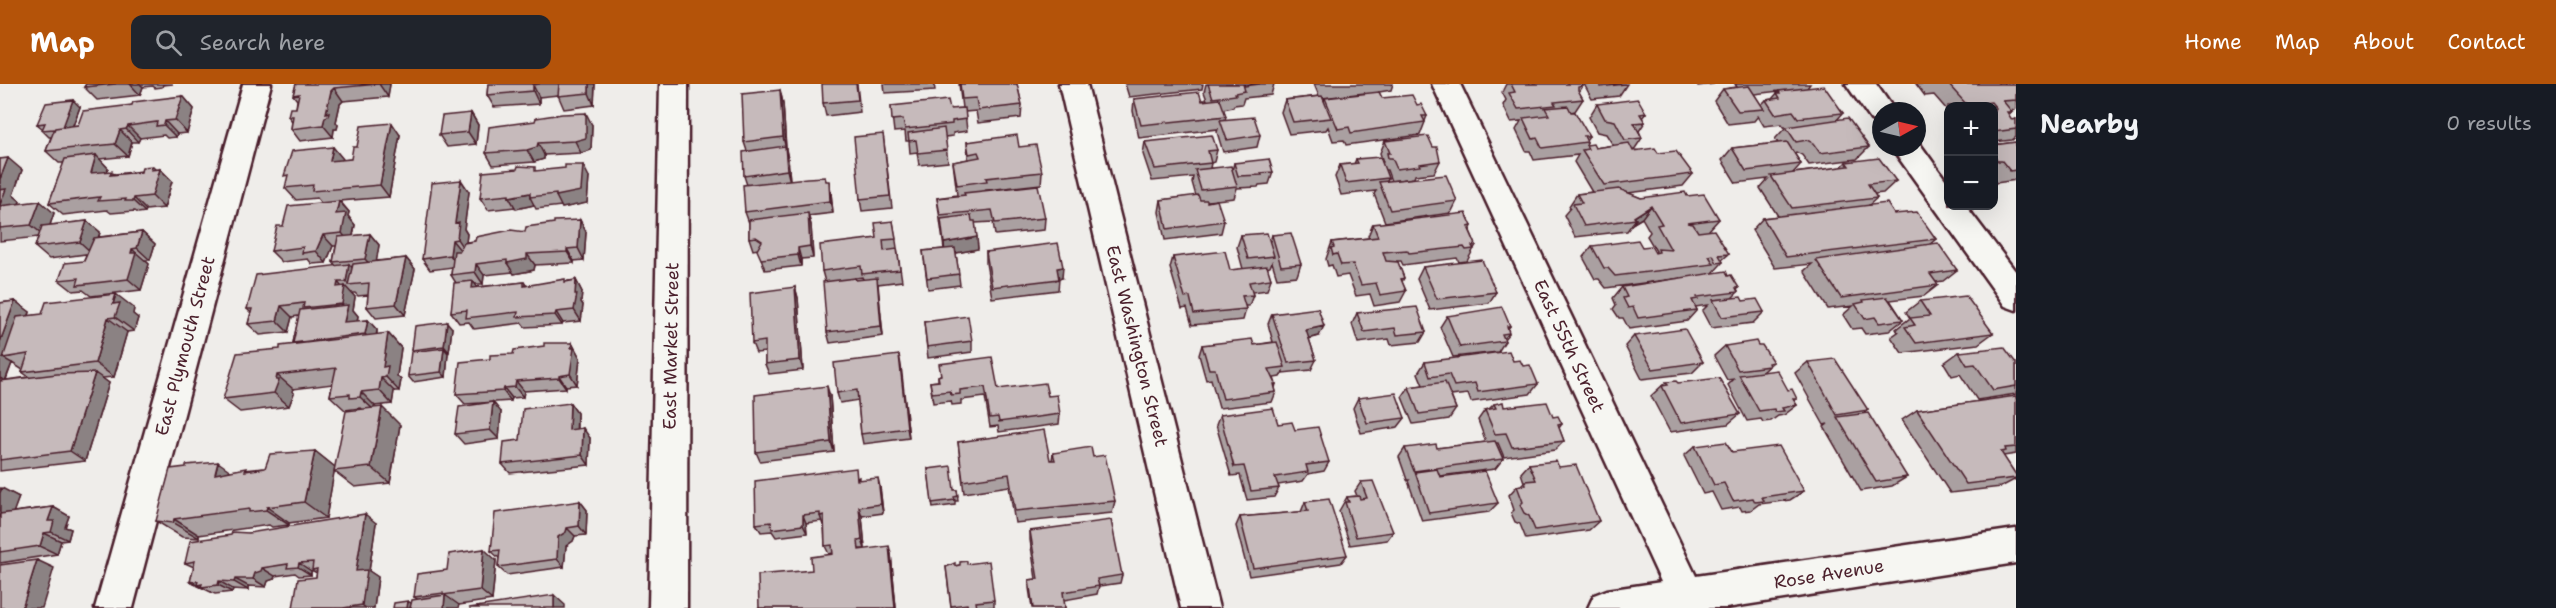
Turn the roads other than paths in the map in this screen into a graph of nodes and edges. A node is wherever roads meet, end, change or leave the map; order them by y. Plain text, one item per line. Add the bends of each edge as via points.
1 (257, 84) edge
2 (674, 84) edge
3 (1073, 84) edge
4 (1446, 84) edge
5 (1860, 84) edge
6 (1874, 102) edge
7 (1913, 156) edge
8 (1944, 198) edge
9 (1953, 210) edge
10 (2016, 297) edge
11 (2016, 546) edge
12 (1689, 602) edge
13 (114, 608) edge
14 (668, 608) edge
15 (1200, 608) edge
16 (1607, 608) edge

1 - 13 street, East Plymouth Street
2 - 14 street, East Market Street
3 - 15 street, East Washington Street
4 - 12 street, East 55th Street
5 - 6 street
7 - 8 street
9 - 10 street
11 - 12 street, Rose Avenue
12 - 16 street, Rose Avenue

